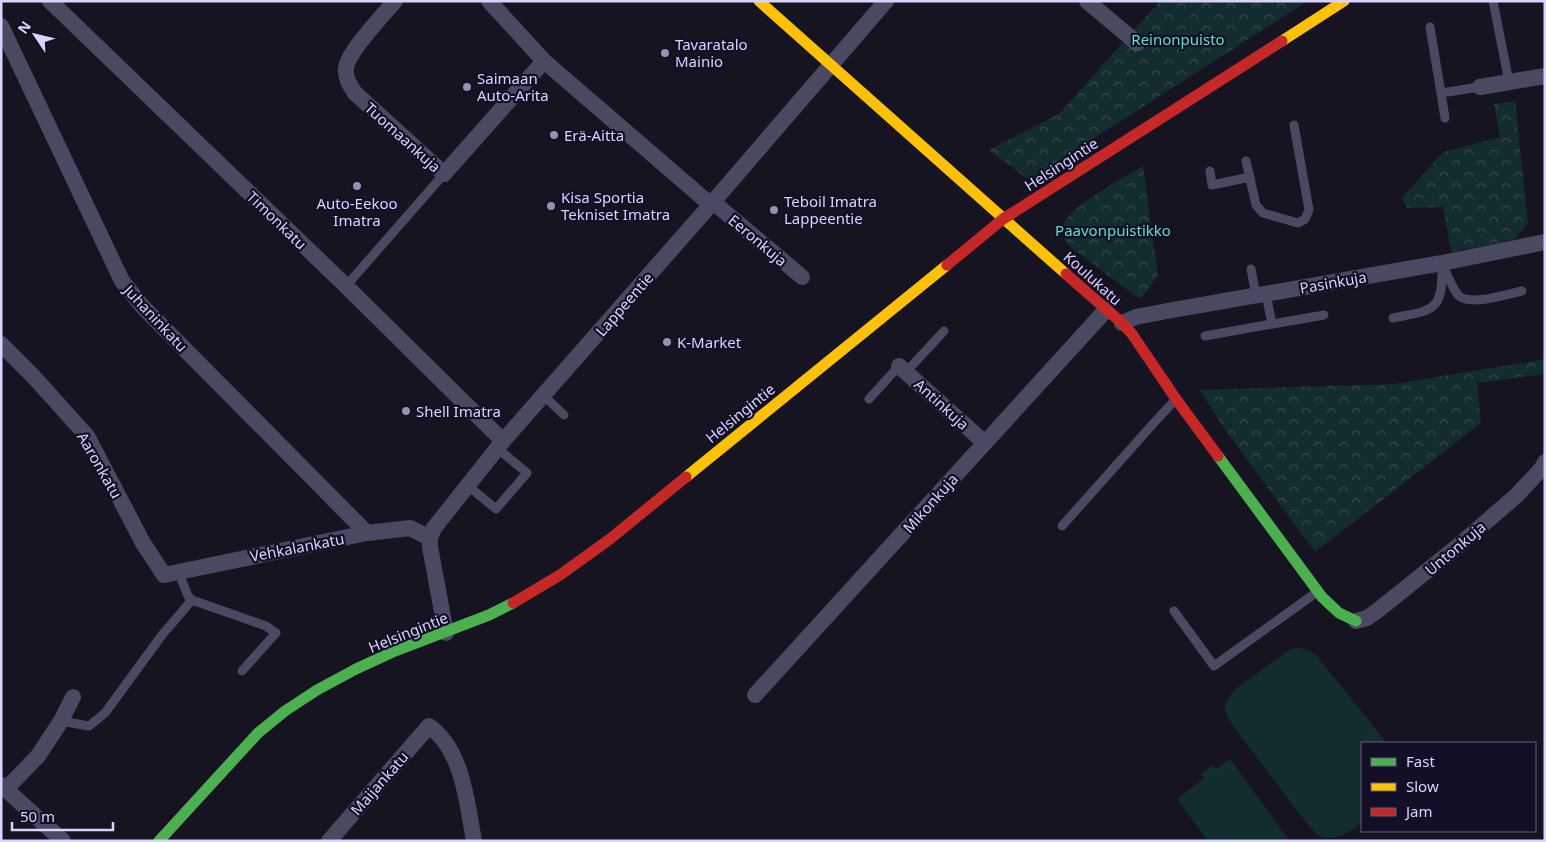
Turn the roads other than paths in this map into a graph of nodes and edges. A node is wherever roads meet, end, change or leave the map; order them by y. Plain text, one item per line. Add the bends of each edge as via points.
1 (50, 1) edge
2 (395, 1) edge
3 (489, 1) edge
4 (759, 1) edge
5 (886, 1) edge
6 (1087, 1) edge
7 (1344, 1) edge
8 (1494, 1) edge
9 (1, 26) edge
10 (1430, 27) dead end
11 (1137, 43) dead end
12 (544, 61) junction
13 (830, 66) junction
14 (1545, 76) edge
15 (1508, 82) junction
16 (1480, 87) joint
17 (1441, 93) junction
18 (1445, 118) dead end
19 (1294, 125) dead end
20 (1246, 161) dead end
21 (1210, 171) dead end
22 (444, 174) junction
23 (1250, 177) junction
24 (712, 203) junction
25 (1003, 219) junction
26 (1545, 242) edge
27 (1442, 263) junction
28 (1251, 269) dead end
29 (802, 277) dead end
30 (346, 286) junction
31 (1522, 291) dead end
32 (1261, 295) junction
33 (1106, 310) junction
34 (1324, 315) dead end
35 (1393, 318) dead end
36 (1122, 323) junction
37 (1272, 324) junction
38 (944, 331) dead end
39 (1205, 336) dead end
40 (1, 344) edge
41 (903, 369) junction
42 (543, 395) junction
43 (869, 399) dead end
44 (1176, 399) junction
45 (564, 415) dead end
46 (985, 443) junction
47 (500, 444) junction
48 (1545, 462) edge
49 (467, 485) junction
50 (1062, 526) dead end
51 (367, 533) junction
52 (430, 538) junction
53 (171, 573) junction
54 (1318, 592) junction
55 (192, 600) junction
56 (1174, 611) dead end
57 (1356, 621) joint
58 (446, 632) junction
59 (242, 671) dead end
60 (755, 696) dead end
61 (73, 697) dead end
62 (61, 721) junction
63 (3, 787) edge
64 (63, 841) edge
65 (159, 841) edge
66 (329, 841) edge
67 (474, 841) edge

1 - 30 street, Timonkatu
2 - 22 street, Tuomaankuja via 353,51 346,66 347,81 355,93
3 - 12 street
4 - 13 main road, Koulukatu
5 - 13 street, Lappeentie
6 - 11 street
7 - 25 main road, Helsingintie
8 - 15 lane
9 - 51 street, Juhaninkatu via 122,281 142,306
10 - 17 lane
12 - 22 street, Tuomaankuja
12 - 24 street
13 - 24 street, Lappeentie
13 - 25 main road, Koulukatu
14 - 15 street
15 - 16 street
16 - 17 lane
17 - 18 lane
19 - 23 lane via 1309,210 1305,219 1298,224 1263,213 1256,205
20 - 23 lane
21 - 23 lane via 1212,184
22 - 30 lane
24 - 29 street, Eeronkuja
24 - 42 street, Lappeentie
25 - 33 main road, Koulukatu
25 - 58 main road, Helsingintie via 610,538 522,599
26 - 27 street, Pasinkuja
27 - 31 lane via 1459,296 1466,299 1479,300
27 - 32 street, Pasinkuja
27 - 35 lane via 1441,293 1437,302 1425,311
28 - 32 lane
30 - 47 street, Timonkatu
32 - 36 street, Pasinkuja via 1136,317
32 - 37 lane
33 - 36 main road, Koulukatu
33 - 46 street, Mikonkuja
34 - 37 lane
36 - 44 main road, Koulukatu
37 - 39 lane
38 - 41 lane
40 - 53 street, Aaronkatu via 87,436 143,543
41 - 43 lane
41 - 46 street, Antinkuja
42 - 45 lane
42 - 47 street, Lappeentie
44 - 50 lane
44 - 54 main road, Koulukatu
46 - 60 street, Mikonkuja
47 - 49 street, Lappeentie
47 - 49 lane via 527,473 496,509
48 - 57 street, Untonkuja via 1516,496 1458,546 1377,611
49 - 52 street, Lappeentie
51 - 52 street, Vehkalankatu via 410,528
51 - 53 street, Vehkalankatu
52 - 58 street
53 - 55 lane
54 - 56 lane via 1214,666
54 - 57 main road, Koulukatu via 1342,617
55 - 59 lane via 266,626 276,634
55 - 62 lane via 162,634 105,713 89,726
58 - 65 main road, Helsingintie via 356,669 285,712 258,733
61 - 62 street
62 - 63 street via 38,756
63 - 64 street
66 - 67 street, Maijankatu via 429,726 449,747 463,779

